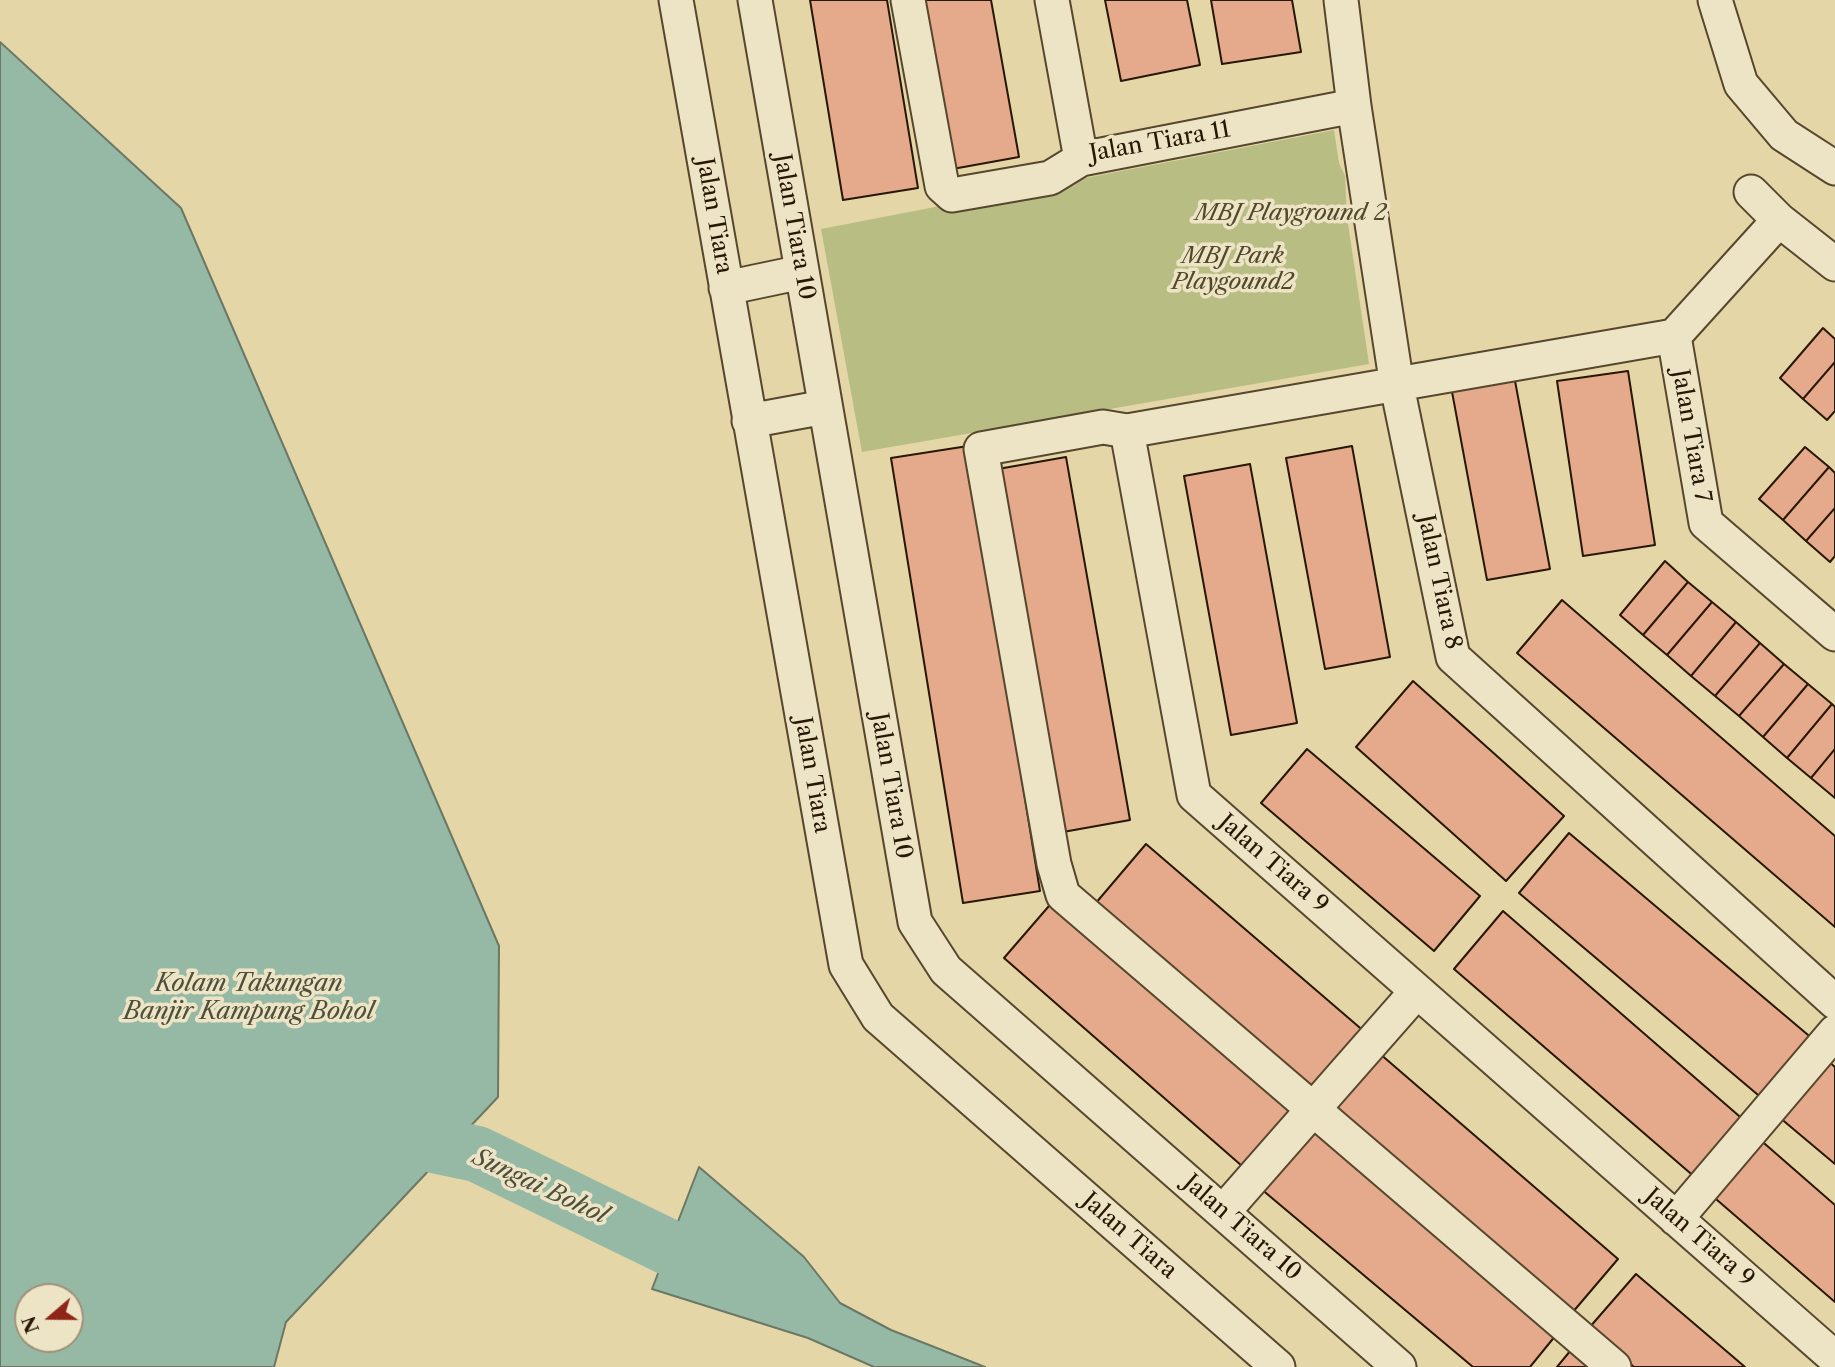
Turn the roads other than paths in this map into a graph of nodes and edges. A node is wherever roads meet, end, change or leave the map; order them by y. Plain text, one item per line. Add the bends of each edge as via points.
1 (676, 0) edge
2 (755, 0) edge
3 (908, 0) edge
4 (1052, 0) edge
5 (1341, 0) edge
6 (1715, 0) edge
7 (1354, 106) junction
8 (1081, 159) junction
9 (1835, 168) edge
10 (1751, 192) dead end
11 (1779, 220) junction
12 (1835, 264) edge
13 (802, 272) junction
14 (726, 288) junction
15 (1674, 336) junction
16 (1397, 386) junction
17 (825, 407) junction
18 (749, 421) junction
19 (1127, 431) junction
20 (1835, 634) edge
21 (1417, 991) junction
22 (1835, 1002) edge
23 (1835, 1032) edge
24 (1314, 1109) junction
25 (1223, 1212) junction
26 (1676, 1219) junction
27 (1835, 1358) edge
28 (1278, 1367) edge
29 (1399, 1367) edge
30 (1614, 1367) edge

1 - 14 street, Jalan Tiara
2 - 13 street, Jalan Tiara 10
3 - 8 street via 942,186 952,195 1050,178
4 - 8 street, Jalan Tiara 11
5 - 7 street, Jalan Tiara 8
6 - 9 street via 1741,84 1784,135
7 - 8 street, Jalan Tiara 11
7 - 16 street, Jalan Tiara 8
10 - 11 street
11 - 12 street
11 - 15 street
13 - 14 street
13 - 17 street, Jalan Tiara 10
14 - 18 street, Jalan Tiara
15 - 16 street
15 - 20 street, Jalan Tiara 7 via 1706,523
16 - 19 street
16 - 22 street, Jalan Tiara 8 via 1452,657
17 - 18 street
17 - 25 street, Jalan Tiara 10 via 915,922 946,970
18 - 28 street, Jalan Tiara via 846,965 878,1017
19 - 21 street, Jalan Tiara 9 via 1194,795
19 - 24 street via 1103,427 981,449 1058,882 1073,905
21 - 24 street
21 - 26 street, Jalan Tiara 9
23 - 26 street
24 - 25 street
24 - 30 street
25 - 29 street, Jalan Tiara 10
26 - 27 street, Jalan Tiara 9

